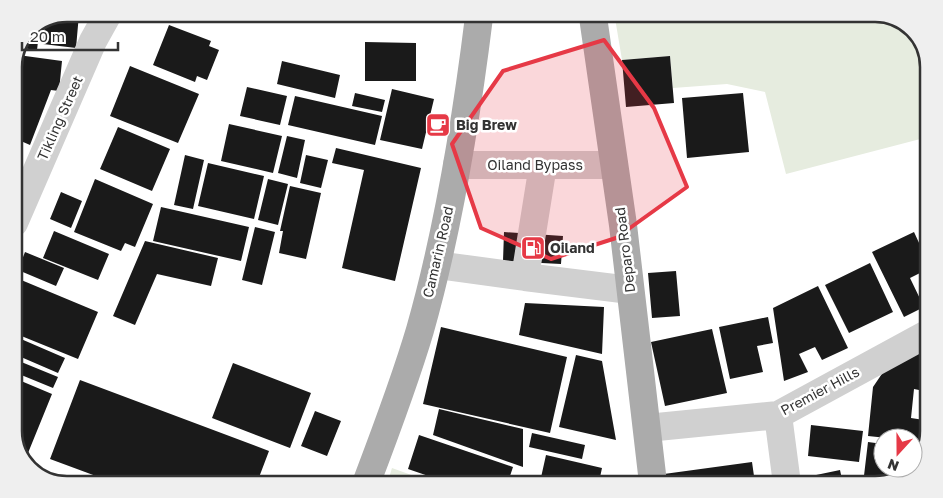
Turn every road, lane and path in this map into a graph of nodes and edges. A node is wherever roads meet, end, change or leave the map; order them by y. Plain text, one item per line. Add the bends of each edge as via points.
1 (104, 22) edge
2 (478, 22) edge
3 (595, 22) edge
4 (457, 165) junction
5 (614, 165) junction
6 (543, 166) junction
7 (23, 203) edge
8 (437, 264) junction
9 (525, 277) junction
10 (630, 290) junction
11 (920, 338) edge
12 (778, 414) junction
13 (647, 428) junction
14 (369, 476) edge
15 (652, 476) edge
16 (785, 476) edge

1 - 7 street, Tikling Street
2 - 4 main road, Camarin Road
3 - 5 main road, Deparo Road
4 - 6 street, Oiland Bypass
4 - 8 main road, Camarin Road
5 - 6 street, Oiland Bypass
5 - 10 main road, Deparo Road
6 - 9 street
8 - 9 street
8 - 14 main road, Camarin Road via 404,380
9 - 10 street
10 - 13 main road, Deparo Road
11 - 12 street, Premier Hills
12 - 13 street, Premier Hills
12 - 16 street
13 - 15 main road, Deparo Road

